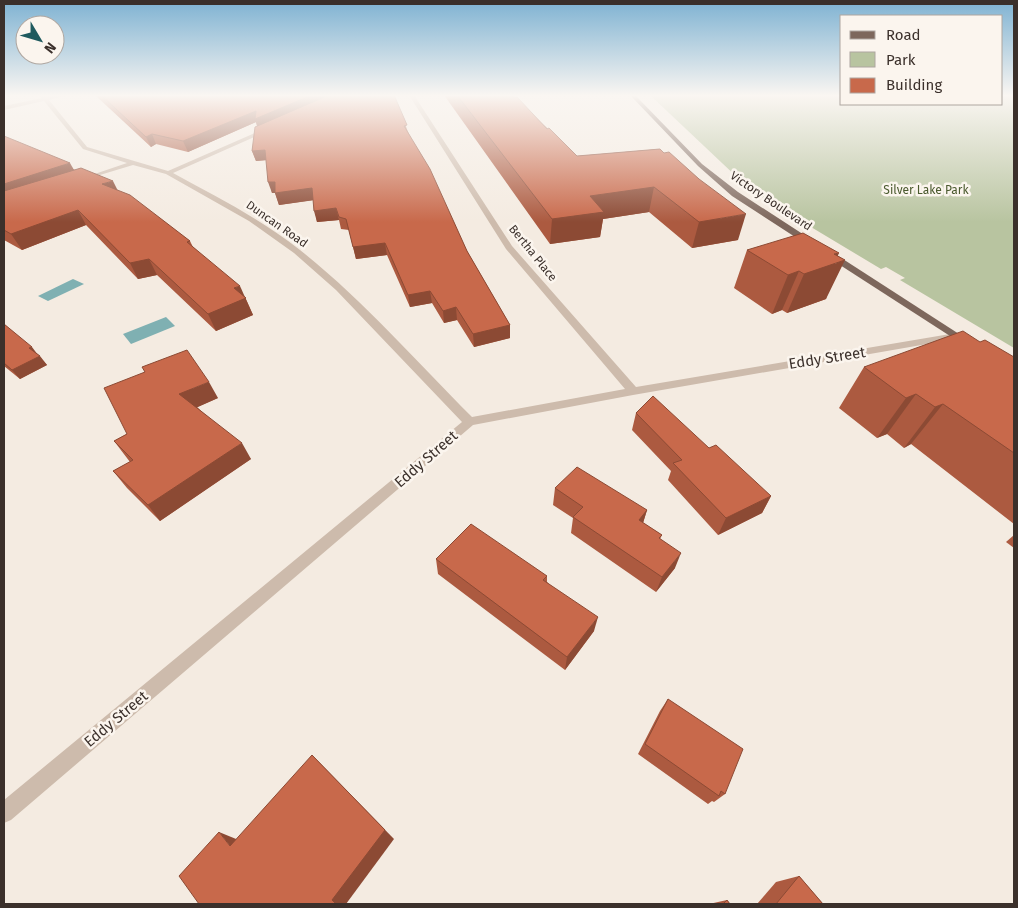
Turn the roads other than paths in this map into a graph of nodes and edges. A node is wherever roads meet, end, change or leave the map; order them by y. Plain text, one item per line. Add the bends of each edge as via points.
1 (76, 137) edge
2 (249, 137) edge
3 (438, 137) edge
4 (673, 137) edge
5 (132, 163) junction
6 (168, 172) junction
7 (77, 182) edge
8 (956, 336) junction
9 (979, 350) edge
10 (633, 391) junction
11 (469, 422) junction
12 (4, 812) edge

1 - 5 street, Duncan Road via 85,148
2 - 6 street
3 - 10 street, Bertha Place via 509,248
4 - 8 main road, Victory Boulevard via 735,194
5 - 6 street, Duncan Road
5 - 7 street
6 - 11 street, Duncan Road via 252,219 297,251 339,288
8 - 9 main road, Victory Boulevard
8 - 10 street, Eddy Street
10 - 11 street, Eddy Street
11 - 12 street, Eddy Street

